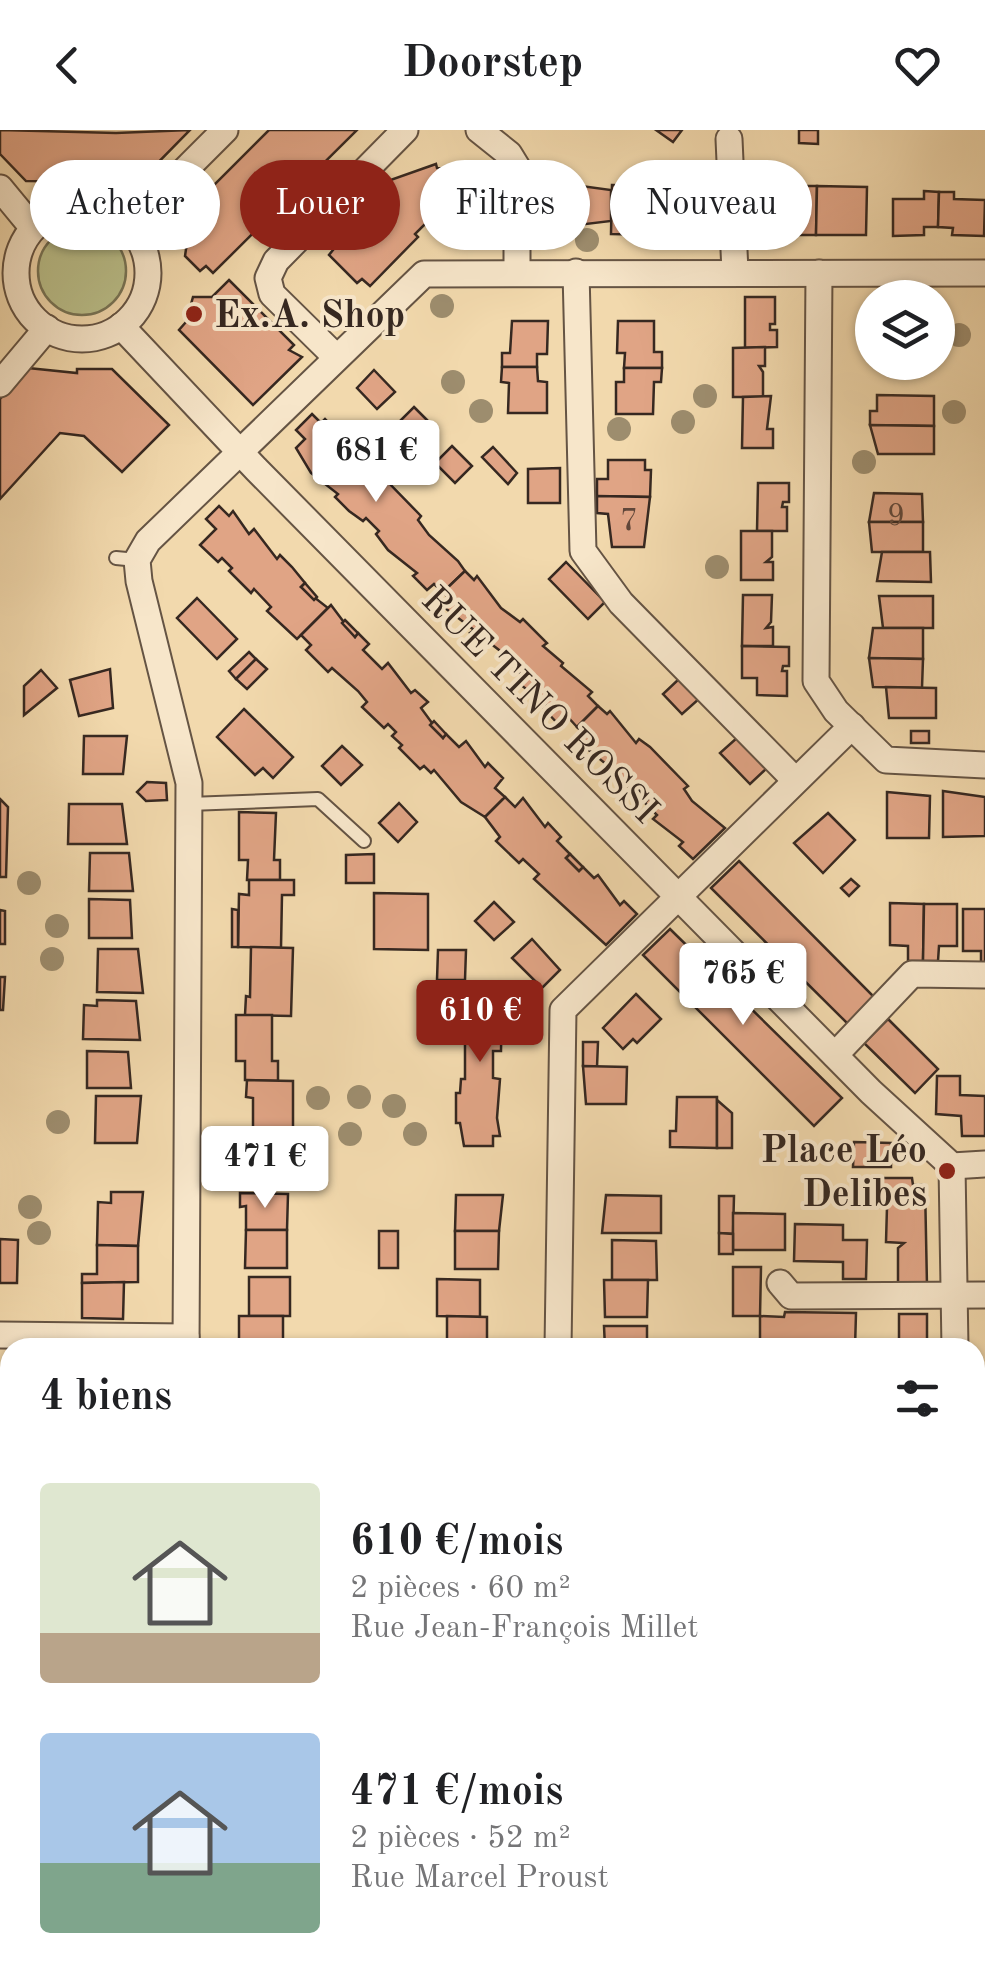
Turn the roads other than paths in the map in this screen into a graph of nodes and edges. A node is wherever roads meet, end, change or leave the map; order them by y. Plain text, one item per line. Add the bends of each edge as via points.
1 (225, 130) edge
2 (405, 130) edge
3 (479, 130) edge
4 (729, 139) dead end
5 (195, 160) edge
6 (0, 188) edge
7 (30, 224) edge
8 (30, 232) edge
9 (141, 250) edge
10 (517, 272) junction
11 (576, 272) junction
12 (735, 272) junction
13 (819, 273) junction
14 (985, 273) edge
15 (121, 326) junction
16 (47, 328) junction
17 (336, 357) junction
18 (0, 384) edge
19 (238, 450) junction
20 (852, 726) junction
21 (985, 765) edge
22 (794, 780) junction
23 (189, 804) junction
24 (364, 841) dead end
25 (679, 896) junction
26 (985, 974) edge
27 (835, 1055) junction
28 (985, 1164) edge
29 (952, 1166) junction
30 (780, 1283) dead end
31 (956, 1295) junction
32 (985, 1295) edge
33 (0, 1335) edge
34 (80, 1338) edge
35 (186, 1338) edge
36 (558, 1338) edge
37 (955, 1338) edge

1 - 5 street
2 - 17 street via 276,261 268,278 272,294
3 - 10 street via 517,167
4 - 12 street
6 - 7 street
8 - 16 street via 16,282 32,316
9 - 15 street via 147,262 143,300
10 - 11 street
10 - 17 street via 424,274
11 - 12 street
11 - 22 street via 583,551 621,602
12 - 13 street
13 - 14 street
13 - 20 street via 816,681
15 - 16 street via 84,339
15 - 19 street, RUE TINO ROSSI
16 - 18 street
17 - 19 street
19 - 23 street via 126,559
19 - 25 street, RUE TINO ROSSI
20 - 21 street via 886,760
20 - 22 street
22 - 25 street
23 - 24 lane via 318,799
23 - 35 street
25 - 27 street, RUE TINO ROSSI
25 - 36 street via 563,1010
26 - 27 street via 912,974
27 - 29 street, RUE TINO ROSSI
28 - 29 street
29 - 31 street
30 - 31 street via 790,1296
31 - 32 street
31 - 37 street
33 - 34 street

